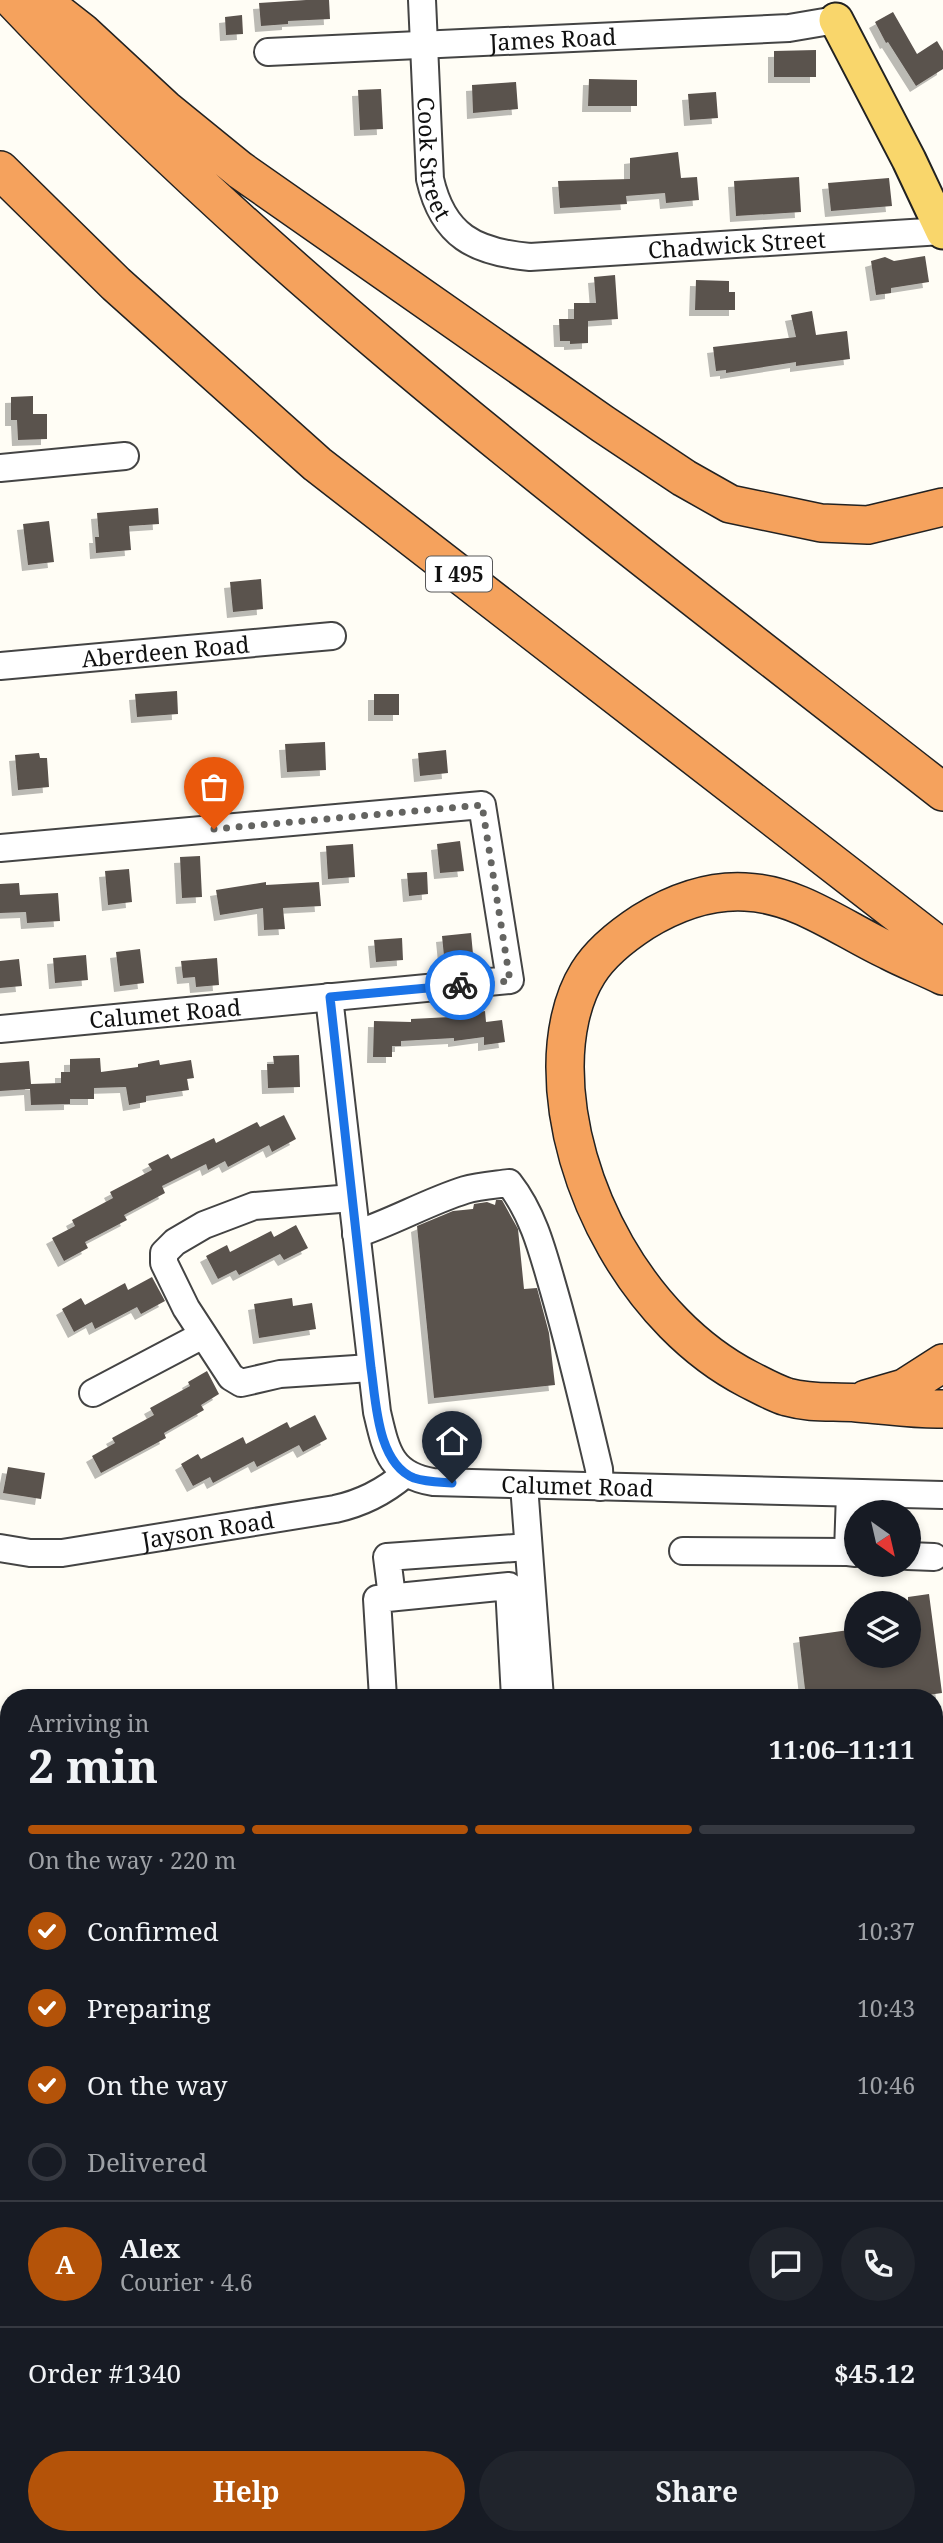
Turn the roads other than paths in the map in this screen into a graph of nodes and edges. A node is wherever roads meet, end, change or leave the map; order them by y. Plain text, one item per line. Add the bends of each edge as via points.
1 (13, 0) edge
2 (41, 0) edge
3 (422, 0) edge
4 (830, 10) edge
5 (424, 45) junction
6 (268, 52) dead end
7 (0, 170) edge
8 (943, 188) edge
9 (943, 232) edge
10 (530, 257) joint
11 (125, 456) dead end
12 (0, 468) edge
13 (943, 507) edge
14 (332, 636) dead end
15 (0, 666) edge
16 (943, 792) edge
17 (0, 848) edge
18 (943, 949) edge
19 (943, 975) edge
20 (330, 997) junction
21 (0, 1029) edge
22 (352, 1198) junction
23 (356, 1234) junction
24 (204, 1335) junction
25 (943, 1363) edge
26 (371, 1368) junction
27 (93, 1393) dead end
28 (852, 1403) junction
29 (943, 1409) edge
30 (405, 1474) junction
31 (524, 1485) junction
32 (600, 1487) junction
33 (850, 1493) junction
34 (943, 1495) edge
35 (850, 1500) edge
36 (528, 1547) junction
37 (0, 1548) edge
38 (683, 1551) dead end
39 (844, 1553) edge
40 (921, 1556) edge
41 (934, 1557) dead end
42 (392, 1597) junction
43 (382, 1689) edge
44 (515, 1689) edge
45 (539, 1689) edge

1 - 16 highway via 210,193 377,343
2 - 13 highway via 240,170 581,409 730,504 821,523 868,525
3 - 5 street, Cook Street
4 - 5 street, James Road via 789,28
4 - 8 main road
4 - 9 main road
5 - 6 street, James Road
5 - 10 street, Cook Street via 434,197 456,231 491,252
7 - 18 highway, I 495 via 116,284 317,464
9 - 10 street, Chadwick Street
11 - 12 street
14 - 15 street, Aberdeen Road
17 - 20 street, Calumet Road via 482,805 510,981
19 - 28 highway via 796,903 745,891 710,893 654,916 605,953 588,974 565,1043 565,1092 579,1164 619,1252 645,1290 680,1331 738,1374 786,1396 825,1404
20 - 21 street, Calumet Road
20 - 22 street
22 - 23 street
22 - 24 street via 254,1206 174,1242 164,1253 164,1263
23 - 26 street
23 - 32 street via 467,1189 509,1183 538,1234
24 - 26 street via 231,1377 241,1383 281,1374
24 - 27 street
25 - 28 highway via 904,1388
26 - 30 street via 386,1446
28 - 29 highway
30 - 31 street, Calumet Road via 433,1482
30 - 37 street, Jayson Road via 373,1497 335,1509 62,1553
31 - 32 street, Calumet Road
31 - 36 street
32 - 33 street, Calumet Road
33 - 34 street, Calumet Road
33 - 35 street
36 - 42 street via 387,1557
36 - 45 street
38 - 39 street
40 - 41 street
42 - 43 street via 377,1599
42 - 44 street via 509,1586

